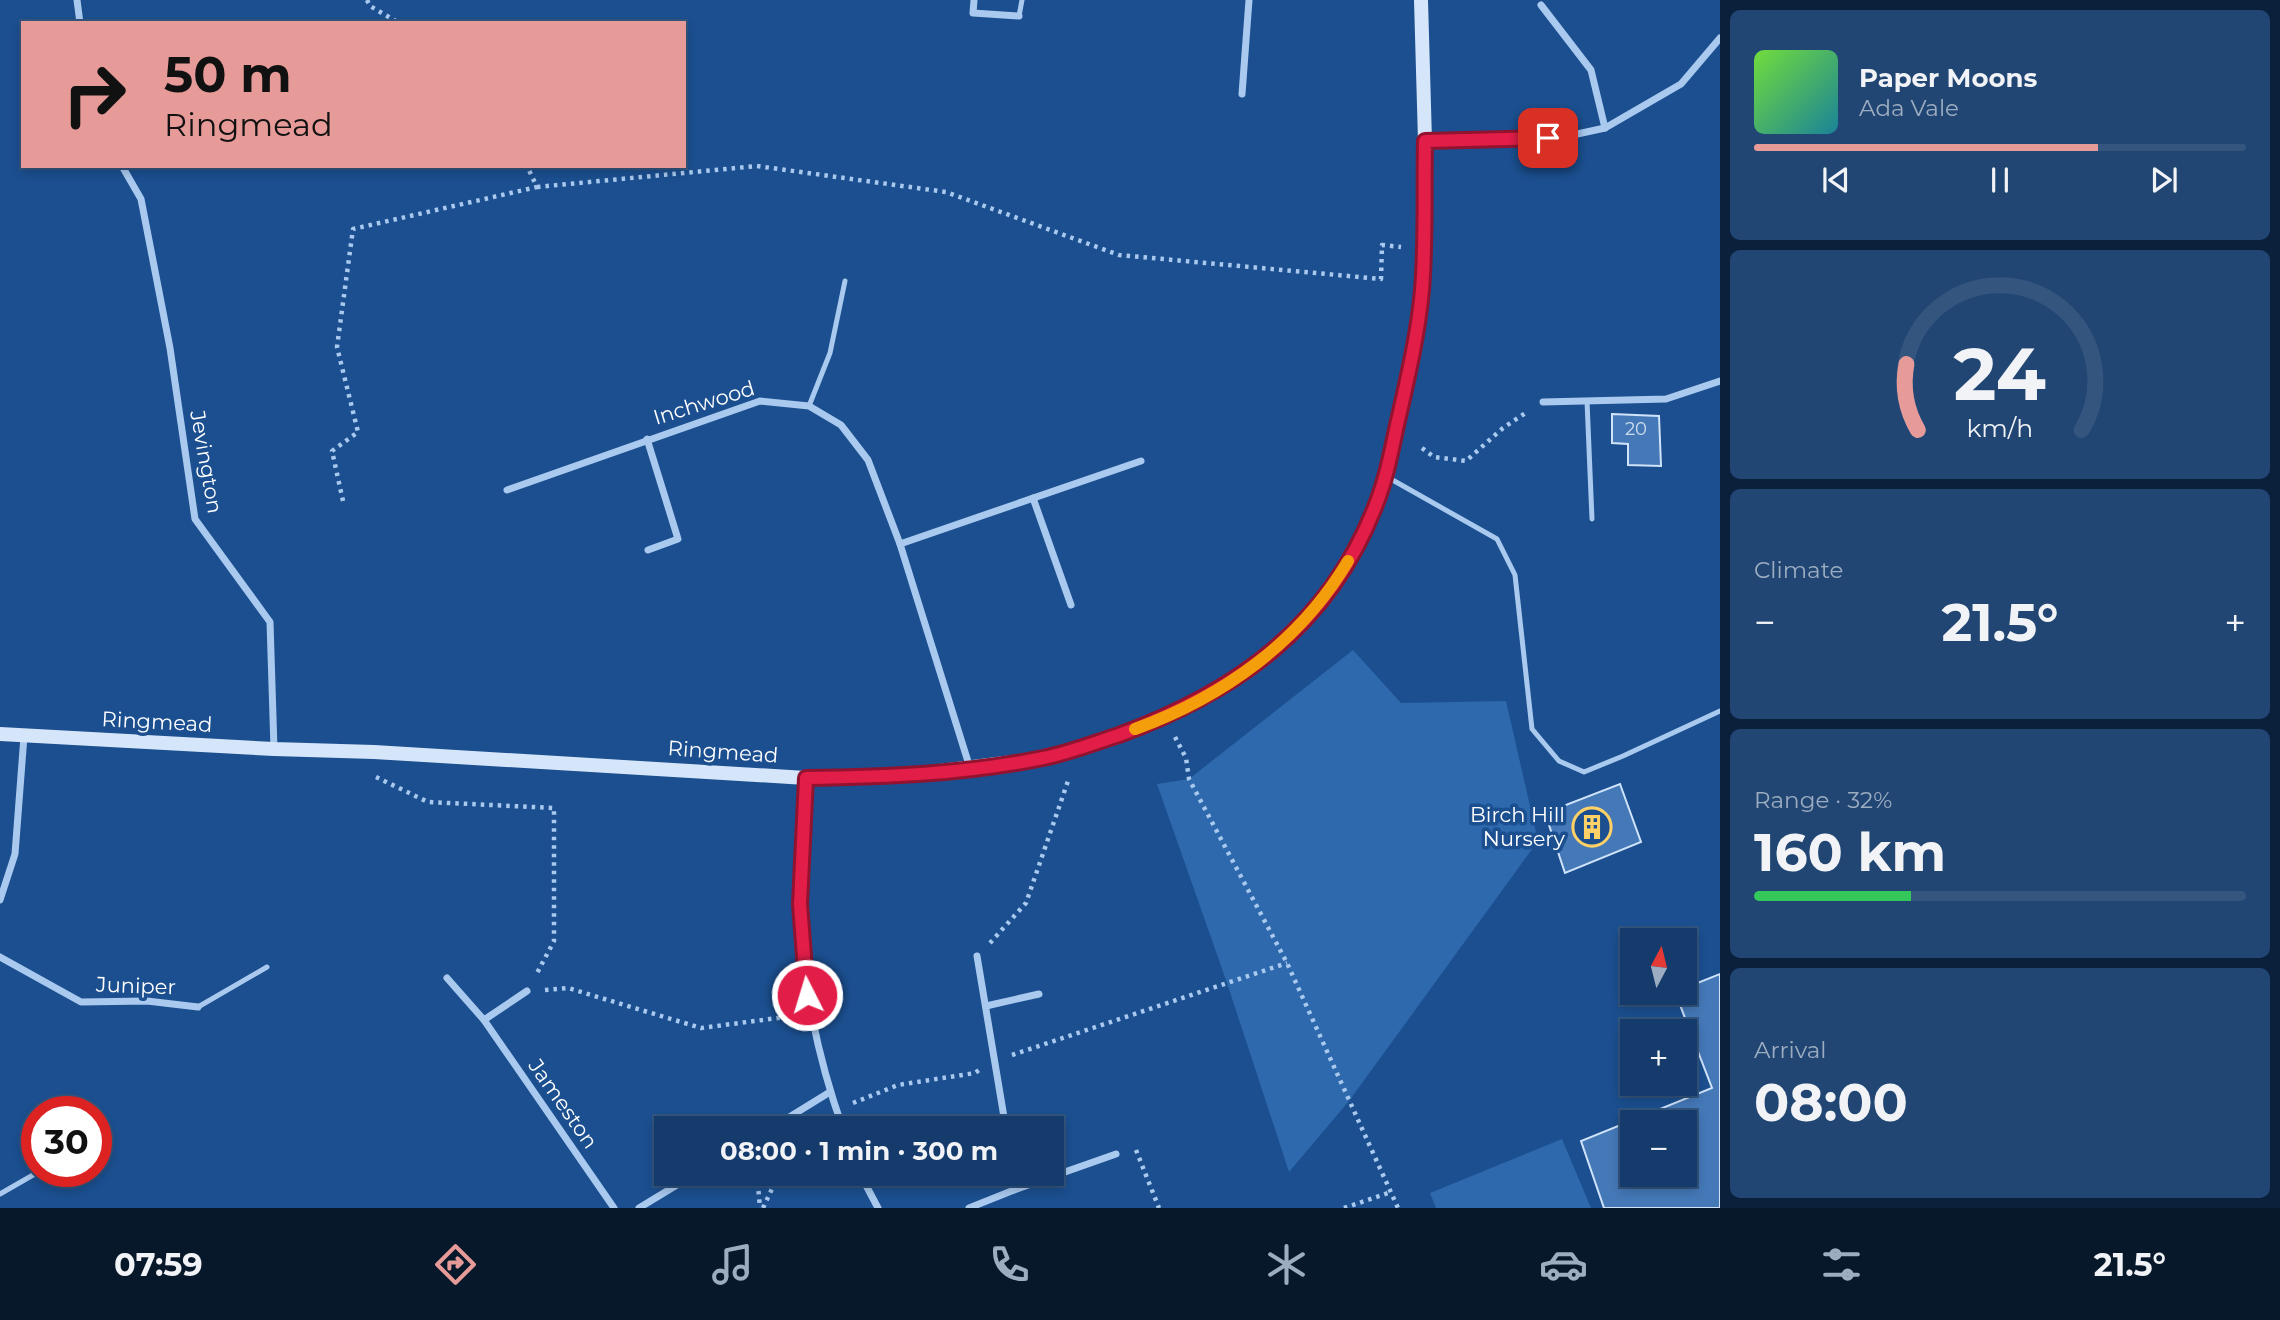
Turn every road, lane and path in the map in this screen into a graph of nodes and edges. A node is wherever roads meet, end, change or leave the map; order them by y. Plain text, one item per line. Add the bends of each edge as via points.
1 (77, 0) edge
2 (368, 0) edge
3 (974, 0) edge
4 (1022, 0) edge
5 (1249, 0) edge
6 (1421, 0) edge
7 (1541, 5) dead end
8 (1019, 16) joint
9 (80, 21) edge
10 (396, 21) edge
11 (1720, 39) edge
12 (1242, 94) dead end
13 (1605, 128) junction
14 (1425, 141) junction
15 (123, 168) edge
16 (528, 168) edge
17 (537, 187) junction
18 (1423, 250) junction
19 (845, 281) dead end
20 (1720, 381) edge
21 (1587, 401) junction
22 (1543, 402) joint
23 (809, 406) junction
24 (647, 439) junction
25 (1422, 448) dead end
26 (1141, 461) dead end
27 (1386, 476) junction
28 (507, 490) dead end
29 (1033, 498) junction
30 (343, 501) dead end
31 (1592, 519) dead end
32 (900, 544) junction
33 (648, 550) dead end
34 (1071, 605) dead end
35 (1720, 711) edge
36 (0, 734) edge
37 (24, 736) junction
38 (1180, 745) dead end
39 (274, 749) junction
40 (374, 752) junction
41 (971, 769) junction
42 (806, 778) junction
43 (1068, 781) dead end
44 (0, 900) edge
45 (977, 956) joint
46 (0, 957) edge
47 (1287, 962) junction
48 (267, 967) dead end
49 (447, 978) dead end
50 (527, 991) junction
51 (1039, 994) dead end
52 (986, 1006) junction
53 (198, 1007) joint
54 (812, 1014) junction
55 (484, 1020) junction
56 (996, 1060) junction
57 (830, 1092) junction
58 (836, 1109) junction
59 (791, 1116) edge
60 (838, 1116) edge
61 (1004, 1116) edge
62 (1116, 1154) joint
63 (21, 1182) edge
64 (675, 1186) edge
65 (759, 1186) edge
66 (773, 1186) edge
67 (866, 1186) edge
68 (1014, 1186) edge
69 (1014, 1190) junction
70 (1391, 1192) junction
71 (0, 1194) edge
72 (614, 1208) edge
73 (639, 1208) edge
74 (762, 1208) edge
75 (878, 1208) edge
76 (970, 1208) edge
77 (1159, 1208) edge
78 (1344, 1208) edge
79 (1398, 1208) edge

1 - 9 street
2 - 10 path via 370,6
3 - 8 street via 973,13
4 - 8 lane
5 - 12 street
6 - 14 street, Ringmead
7 - 13 street via 1591,71
11 - 13 street via 1681,84
13 - 14 street via 1567,136
14 - 18 street, Ringmead
15 - 39 street, Jevington via 141,199 170,348 195,519 270,622
16 - 17 path
17 - 18 path via 757,166 947,192 1119,255 1381,279 1382,245
17 - 30 path via 353,229 337,347 358,432 332,451
18 - 27 street, Ringmead via 1409,374
19 - 23 lane via 830,352
20 - 21 street via 1666,399
21 - 22 street
21 - 31 lane
22 - 25 path via 1503,428 1466,461 1434,457
23 - 24 street, Inchwood via 760,401
23 - 32 street, Inchwood via 841,425 867,460
24 - 28 street, Inchwood
24 - 33 street, Inchwood via 678,539
26 - 29 street
27 - 35 lane via 1497,539 1515,575 1532,729 1559,761 1584,772
27 - 41 street, Ringmead via 1375,509 1332,588 1263,659 1164,718 1044,758
29 - 32 street
29 - 34 street
32 - 41 street, Inchwood
36 - 37 street, Ringmead
37 - 39 street, Ringmead
37 - 44 street via 15,854
38 - 47 path via 1189,779
39 - 40 street, Ringmead
40 - 42 street, Ringmead
40 - 50 path via 373,776 428,802 554,808 554,941
41 - 42 street, Ringmead
42 - 54 street via 800,904
43 - 45 path via 1026,903
45 - 52 street
46 - 53 street, Juniper via 81,1002 147,1001
47 - 56 path
47 - 70 path
48 - 53 lane
49 - 55 street, Jameston
50 - 54 path via 568,988 701,1028
50 - 55 street
51 - 52 street
52 - 56 street
54 - 57 street
55 - 72 street, Jameston
56 - 58 path via 975,1073 898,1085
56 - 61 street
57 - 58 street
57 - 59 street
58 - 60 street
62 - 69 street
62 - 77 path via 1136,1150
63 - 71 lane
64 - 73 street
65 - 74 path
66 - 74 path
67 - 75 street
68 - 69 street
69 - 76 street
70 - 78 path
70 - 79 path

